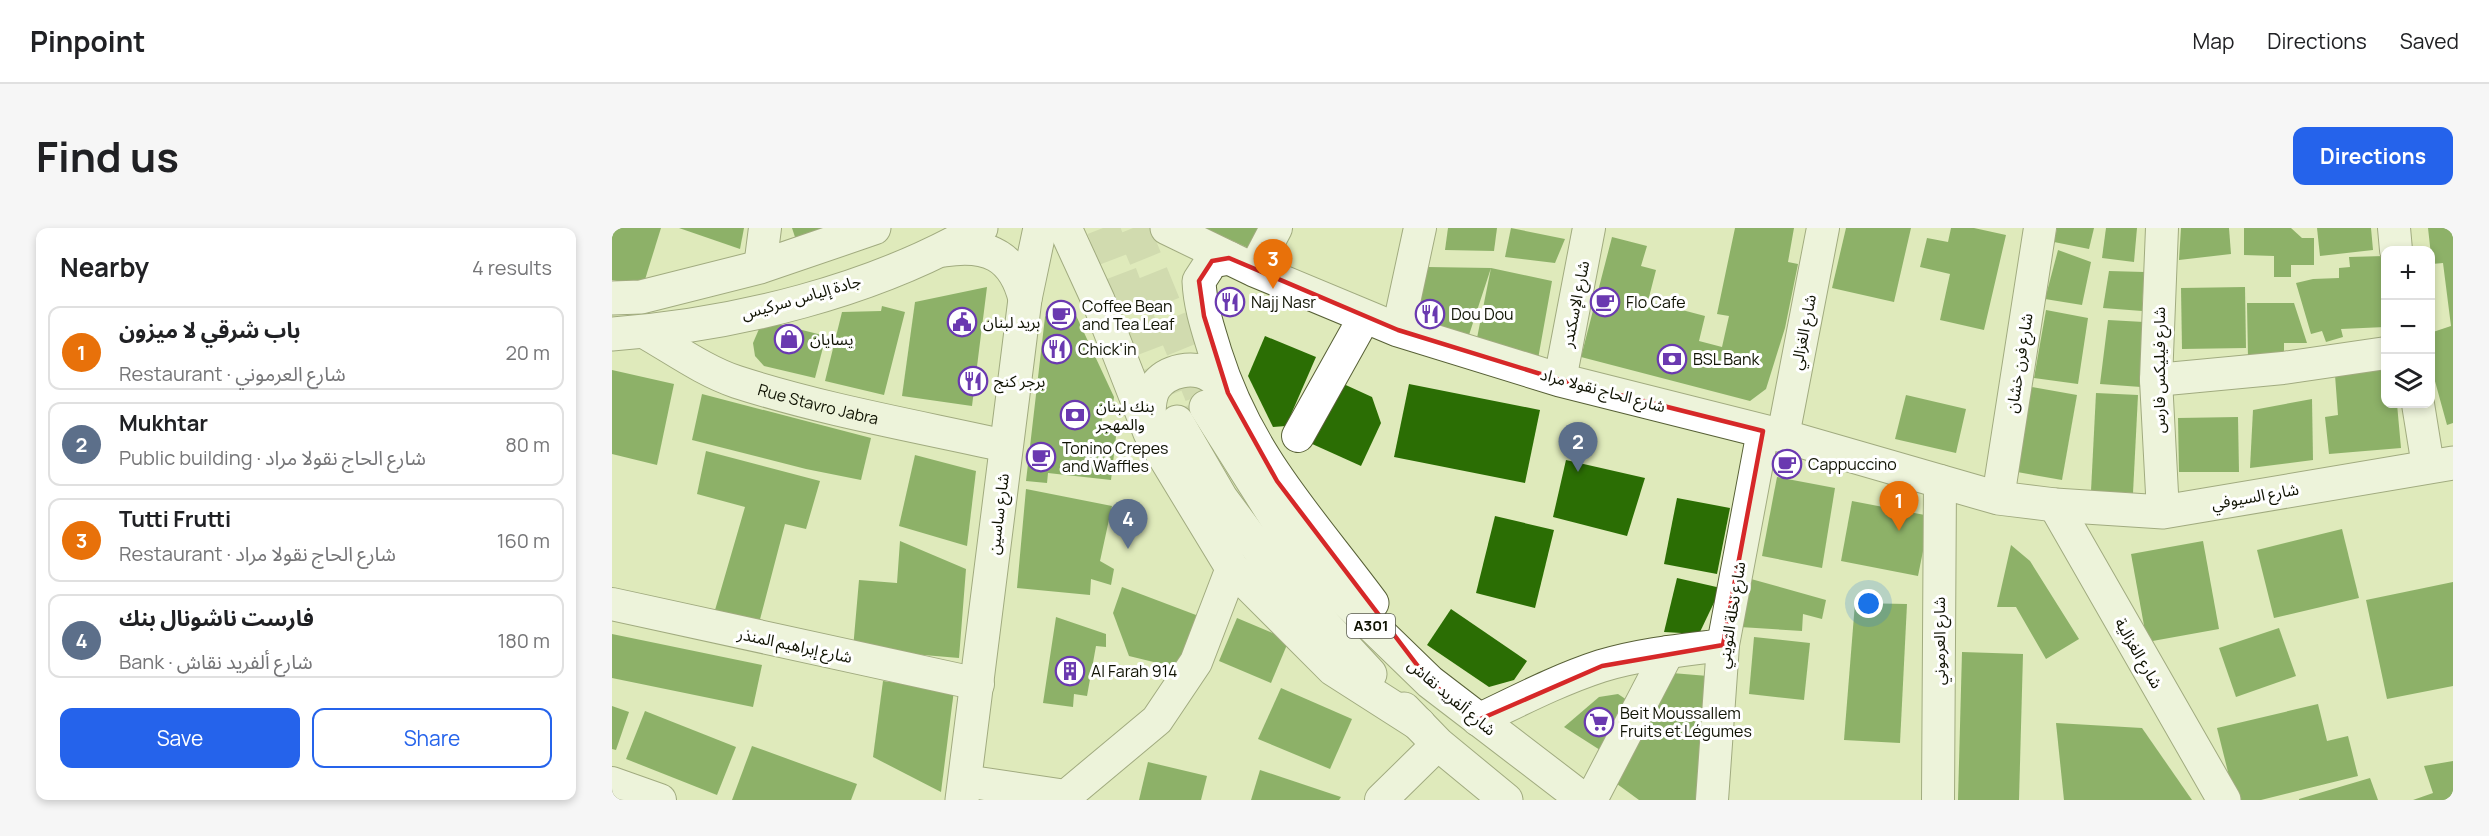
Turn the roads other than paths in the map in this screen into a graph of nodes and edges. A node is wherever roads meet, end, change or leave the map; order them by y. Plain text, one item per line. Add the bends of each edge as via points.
1 (765, 228) edge
2 (874, 228) edge
3 (981, 228) edge
4 (1040, 228) edge
5 (1065, 228) edge
6 (1167, 228) edge
7 (1276, 228) edge
8 (1420, 228) edge
9 (1589, 228) edge
10 (1822, 228) edge
11 (2040, 228) edge
12 (2162, 228) edge
13 (2394, 228) edge
14 (2396, 246) edge
15 (944, 250) junction
16 (1242, 264) junction
17 (760, 267) junction
18 (612, 298) edge
19 (1025, 299) junction
20 (1364, 318) junction
21 (1398, 330) junction
22 (644, 332) junction
23 (612, 334) edge
24 (2381, 353) edge
25 (1560, 380) junction
26 (2156, 380) junction
27 (1217, 400) junction
28 (2420, 408) edge
29 (1163, 428) junction
30 (1773, 433) junction
31 (1298, 436) dead end
32 (1006, 446) junction
33 (2441, 464) edge
34 (1940, 481) junction
35 (1998, 498) junction
36 (2055, 505) junction
37 (2163, 513) junction
38 (1232, 568) junction
39 (612, 604) edge
40 (1724, 645) junction
41 (1668, 652) junction
42 (978, 684) junction
43 (1478, 720) junction
44 (1429, 734) junction
45 (612, 783) edge
46 (963, 791) edge
47 (660, 800) edge
48 (1381, 800) edge
49 (1506, 800) edge
50 (1584, 800) edge
51 (1591, 800) edge
52 (1712, 800) edge
53 (1938, 800) edge
54 (2224, 800) edge

1 - 17 street
2 - 17 main road
3 - 15 main road, جادة إلياس سركيس
4 - 19 main road, شارع ساسين
5 - 29 main road
6 - 16 main road, شارع الحاج نقولا مراد
7 - 16 street
8 - 21 street
9 - 25 street, شارع الإسكندر
10 - 30 street, شارع الغزالي
11 - 35 street, شارع فرن خشان
12 - 26 street, شارع فيليكس فارس
13 - 14 street
15 - 19 main road via 966,246 993,253 1015,273
15 - 22 main road, جادة إلياس سركيس via 828,293 768,310
16 - 20 main road, شارع الحاج نقولا مراد
16 - 27 main road via 1212,261 1199,281
17 - 18 main road via 641,297
19 - 32 main road, شارع ساسين
20 - 21 main road, شارع الحاج نقولا مراد
20 - 31 street
21 - 25 main road, شارع الحاج نقولا مراد
22 - 23 main road, جادة إلياس سركيس
22 - 32 street, Rue Stavro Jabra via 736,381
24 - 26 street via 2283,368
25 - 30 main road, شارع الحاج نقولا مراد
26 - 37 street, شارع فيليكس فارس
27 - 29 main road via 1212,376 1194,369 1172,373 1155,387 1149,408
27 - 43 main road, شارع ألفريد نقاش via 1430,682
28 - 33 street
29 - 38 main road
29 - 44 main road, A301 via 1278,575
30 - 34 main road, شارع الحاج نقولا مراد
30 - 40 street, شارع نخلة التويني
32 - 42 main road, شارع ساسين
33 - 37 main road, شارع السيوفي
34 - 35 main road, شارع الحاج نقولا مراد
34 - 53 street, شارع العرموني
35 - 36 main road, شارع الحاج نقولا مراد
36 - 37 main road, شارع السيوفي
36 - 54 main road, شارع الغزالية
38 - 44 main road via 1333,669
38 - 46 street via 1196,662 1157,720 1066,796
39 - 42 street, شارع إبراهيم المنذر
40 - 41 street
40 - 52 street, شارع نخلة التويني
41 - 43 street via 1602,666
41 - 51 street
42 - 46 main road, شارع ساسين
43 - 50 main road, شارع ألفريد نقاش
44 - 48 street
44 - 49 main road, A301
45 - 47 street

